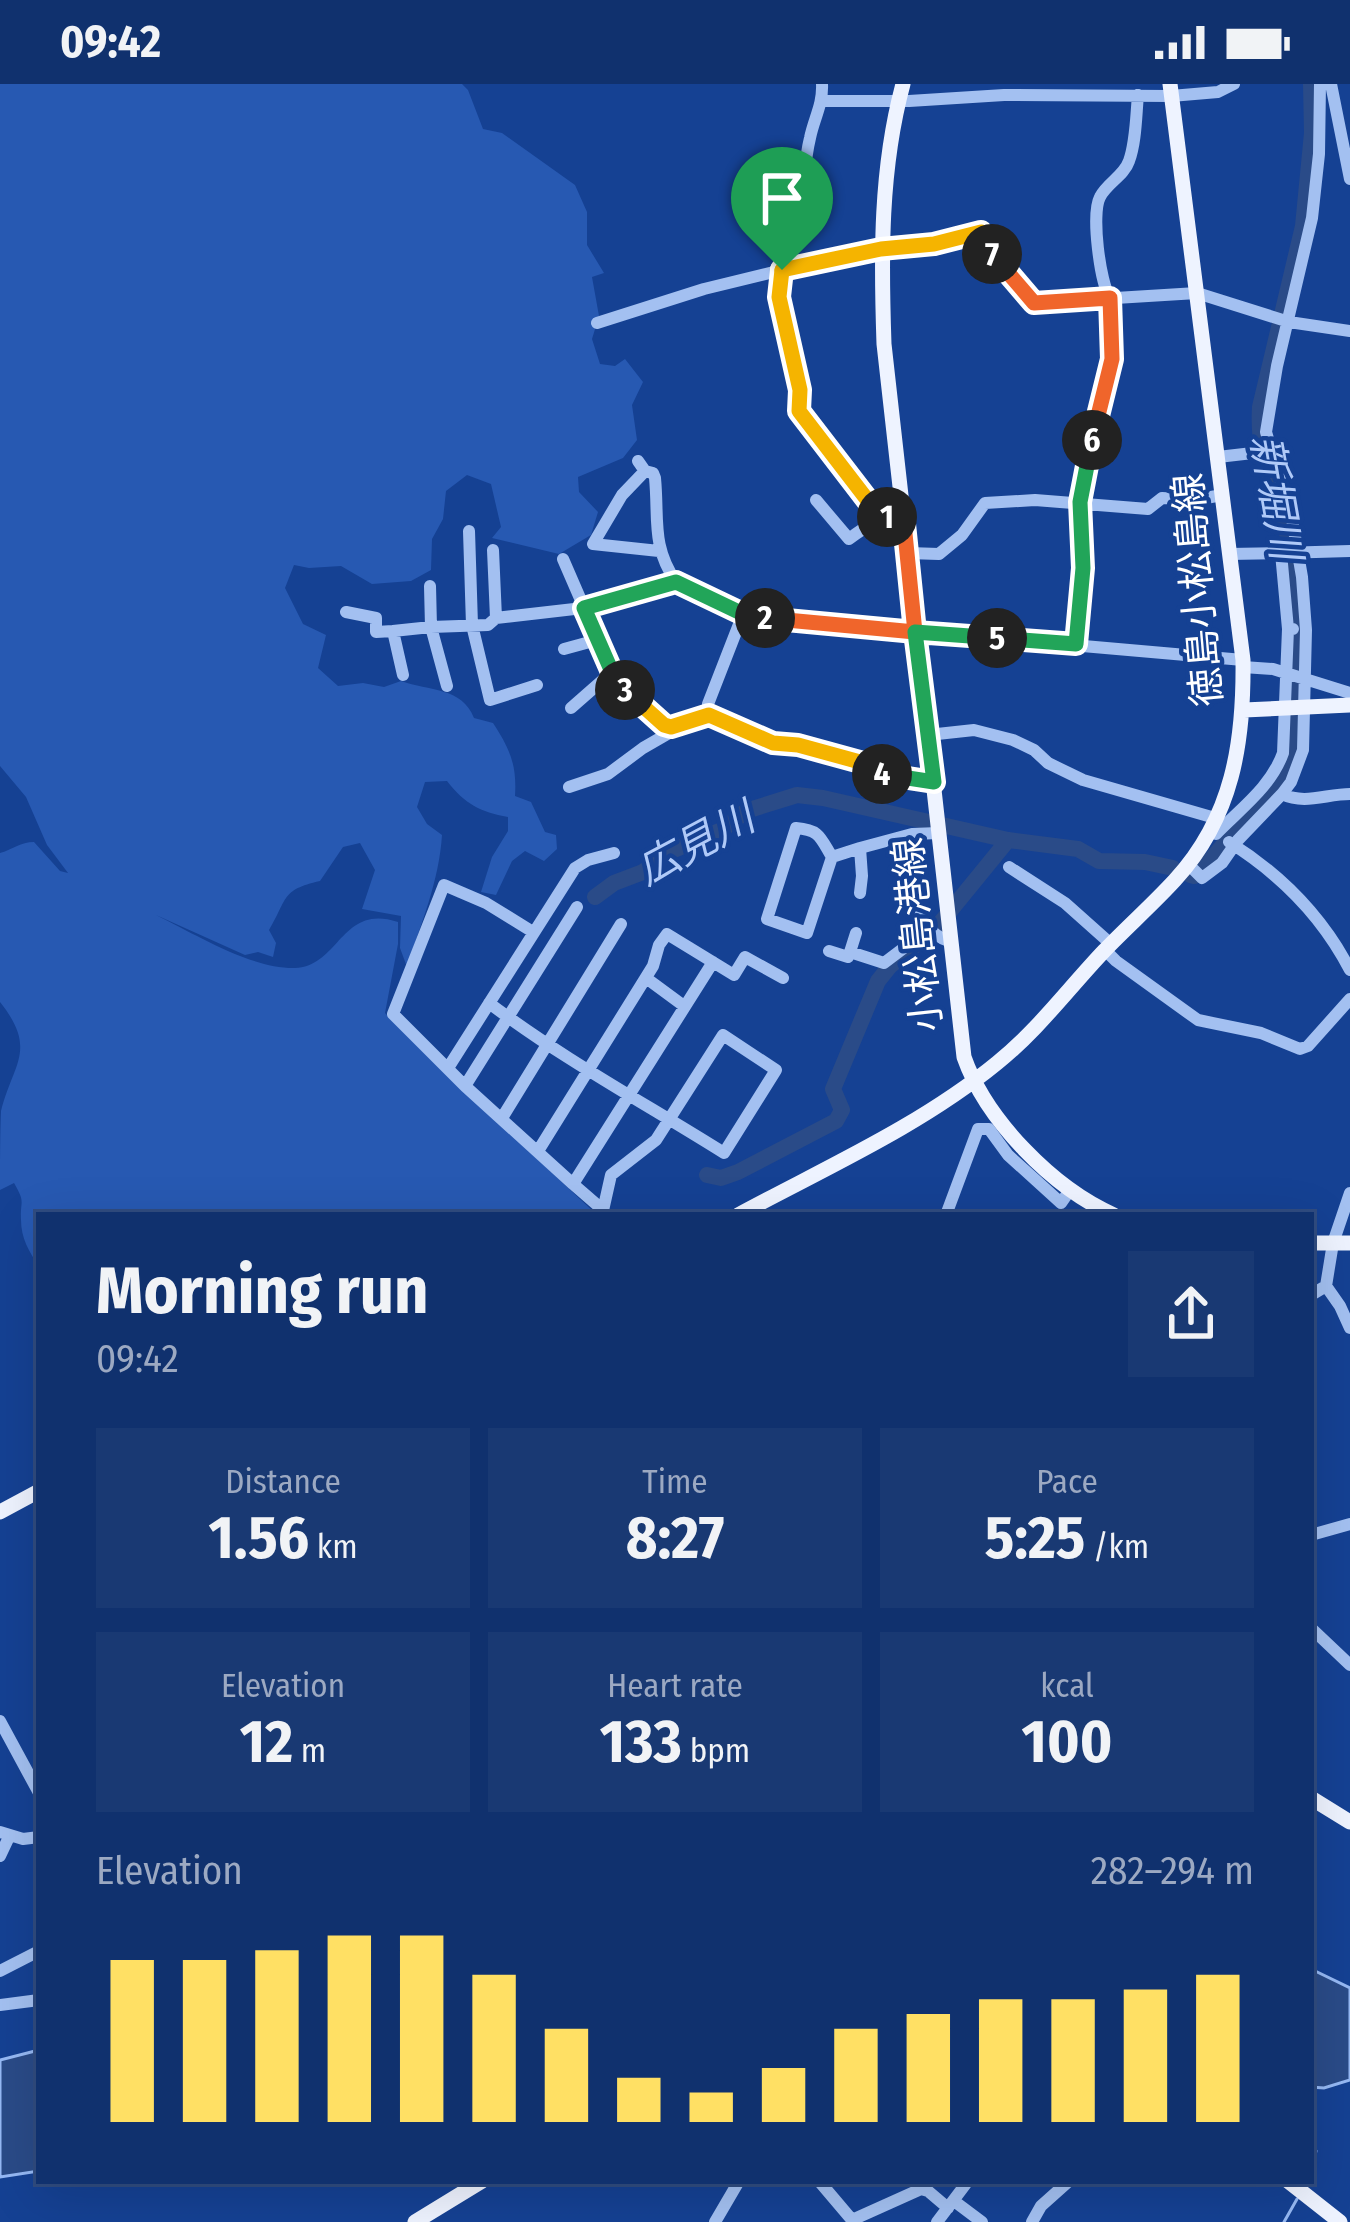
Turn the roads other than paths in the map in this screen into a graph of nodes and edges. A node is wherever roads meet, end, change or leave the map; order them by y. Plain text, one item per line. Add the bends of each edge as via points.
1 (822, 84) edge
2 (1234, 84) edge
3 (1320, 84) edge
4 (1330, 84) edge
5 (1171, 90) edge
6 (901, 92) edge
7 (1138, 95) junction
8 (823, 101) junction
9 (1350, 179) edge
10 (881, 249) junction
11 (782, 270) junction
12 (1197, 293) junction
13 (1110, 298) junction
14 (1283, 319) junction
15 (597, 322) dead end
16 (1350, 331) edge
17 (1263, 452) junction
18 (1218, 457) junction
19 (1222, 495) junction
20 (816, 500) dead end
21 (1080, 502) junction
22 (903, 514) junction
23 (882, 519) junction
24 (469, 531) dead end
25 (493, 550) dead end
26 (659, 551) junction
27 (1350, 551) edge
28 (908, 553) junction
29 (1290, 553) junction
30 (1229, 554) junction
31 (563, 559) dead end
32 (676, 582) junction
33 (430, 586) dead end
34 (584, 608) junction
35 (346, 612) dead end
36 (743, 614) junction
37 (496, 619) junction
38 (472, 625) junction
39 (431, 627) junction
40 (393, 631) junction
41 (915, 632) junction
42 (597, 640) junction
43 (1076, 644) junction
44 (564, 649) dead end
45 (1243, 663) junction
46 (612, 672) junction
47 (404, 675) dead end
48 (1296, 676) junction
49 (537, 685) dead end
50 (447, 686) dead end
51 (1350, 693) edge
52 (1350, 705) edge
53 (1295, 707) junction
54 (571, 708) dead end
55 (1244, 710) junction
56 (709, 715) junction
57 (671, 727) junction
58 (928, 735) junction
59 (934, 782) junction
60 (569, 788) dead end
61 (1282, 794) junction
62 (1350, 794) edge
63 (938, 827) junction
64 (1221, 835) junction
65 (860, 848) junction
66 (614, 853) dead end
67 (832, 856) junction
68 (1010, 867) dead end
69 (1194, 870) junction
70 (912, 892) dead end
71 (860, 893) dead end
72 (577, 907) dead end
73 (622, 924) dead end
74 (929, 929) junction
75 (533, 932) junction
76 (856, 933) dead end
77 (950, 933) junction
78 (1108, 947) junction
79 (829, 951) dead end
80 (850, 952) junction
81 (712, 962) junction
82 (1350, 970) edge
83 (646, 978) junction
84 (783, 978) dead end
85 (1350, 999) edge
86 (489, 1004) junction
87 (684, 1006) junction
88 (508, 1017) junction
89 (549, 1044) junction
90 (448, 1068) junction
91 (588, 1068) junction
92 (973, 1082) junction
93 (465, 1086) junction
94 (629, 1094) junction
95 (502, 1118) junction
96 (670, 1118) junction
97 (538, 1151) junction
98 (573, 1184) junction
99 (1070, 1190) junction
100 (1350, 1193) edge
101 (603, 1212) edge
102 (744, 1212) edge
103 (947, 1212) edge
104 (1109, 1212) edge
105 (1342, 1243) edge
106 (1326, 1286) junction
107 (1314, 1293) edge
108 (1350, 1328) edge
109 (36, 1493) edge
110 (0, 1512) edge
111 (1350, 1524) edge
112 (1314, 1534) edge
113 (1314, 1631) edge
114 (1350, 1664) edge
115 (0, 1721) edge
116 (36, 1787) edge
117 (1315, 1800) edge
118 (1350, 1818) edge
119 (4, 1834) edge
120 (36, 1837) edge
121 (0, 1856) edge
122 (36, 1953) edge
123 (0, 1971) edge
124 (36, 2000) edge
125 (0, 2005) edge
126 (477, 2184) edge
127 (737, 2184) edge
128 (822, 2184) edge
129 (966, 2184) edge
130 (1066, 2184) edge
131 (1292, 2184) edge
132 (951, 2205) junction
133 (416, 2222) edge
134 (716, 2222) edge
135 (937, 2222) edge
136 (982, 2222) edge
137 (1032, 2222) edge
138 (1340, 2222) edge

1 - 8 street
2 - 5 street via 1217,92
3 - 14 street via 1307,247
4 - 9 street
5 - 7 street
5 - 12 main road, 徳島小松島線
6 - 7 street
6 - 8 street
6 - 10 main road, 小松島港線
7 - 13 street via 1128,165 1096,209
8 - 11 street
10 - 11 street
10 - 13 street via 981,232 1034,303
10 - 22 main road, 小松島港線
11 - 15 street
11 - 23 street via 779,297 799,411
12 - 13 street
12 - 14 street
12 - 18 main road, 徳島小松島線
13 - 21 street via 1112,359
14 - 16 street
14 - 17 street
17 - 18 street
17 - 29 street via 1292,519
18 - 19 main road, 徳島小松島線
19 - 21 street via 1162,497 1148,509
19 - 30 main road, 徳島小松島線
20 - 23 street via 849,539
21 - 28 street via 985,503 939,554
21 - 43 street
22 - 23 street
22 - 28 main road, 小松島港線
24 - 38 street
25 - 37 street
26 - 26 street via 656,478 641,466 592,544
26 - 32 street
27 - 29 street
28 - 41 main road, 小松島港線
29 - 30 street
29 - 48 street
30 - 45 main road, 徳島小松島線
31 - 34 street
32 - 34 street
32 - 36 street
33 - 39 street
34 - 37 street
34 - 42 street
35 - 40 street via 376,618 376,632
36 - 41 street
36 - 56 street
37 - 38 street
38 - 39 street
38 - 49 street via 490,700
39 - 40 street
39 - 50 street
40 - 47 street
41 - 43 street
41 - 58 main road, 小松島港線
42 - 44 street
42 - 46 street
43 - 45 street
45 - 48 street
45 - 55 main road, 徳島小松島線
46 - 54 street
46 - 57 street
48 - 51 street
48 - 53 street
52 - 53 main road
53 - 55 main road
53 - 61 street via 1301,761
53 - 64 street via 1278,769
55 - 64 main road, 徳島小松島線
56 - 57 street
56 - 59 street via 773,743
57 - 60 street via 608,774
58 - 59 main road, 小松島港線
58 - 64 street via 974,730 1013,740 1083,779
59 - 63 main road, 小松島港線
61 - 62 street
61 - 64 street
63 - 65 street
63 - 77 main road, 小松島港線
64 - 69 main road, 徳島小松島線
64 - 69 street via 1216,870 1202,878
64 - 82 street via 1316,916
65 - 67 street
65 - 71 street
66 - 75 street via 574,868
67 - 67 street via 818,833 796,828 767,919 807,933
68 - 78 street via 1064,903
69 - 78 main road, 徳島小松島線
70 - 74 street
72 - 88 street
73 - 89 street
74 - 77 street via 940,939
74 - 80 street via 884,963
75 - 86 street
75 - 90 street via 444,885 393,1014
76 - 80 street
77 - 92 main road, 小松島港線
78 - 85 street via 1198,1020 1300,1049
78 - 92 main road, 徳島小松島線 via 1041,1024
79 - 80 street
81 - 83 street via 667,934
81 - 84 street via 734,975 745,957
81 - 87 street
83 - 87 street
83 - 91 street
86 - 88 street
86 - 90 street
87 - 94 street
88 - 89 street
88 - 93 street
89 - 91 street
89 - 95 street
90 - 93 street
91 - 94 street
91 - 97 street
92 - 99 main road, 小松島港線
92 - 102 main road, 徳島小松島線
93 - 95 street
94 - 96 street
94 - 98 street
95 - 97 street
96 - 96 street via 723,1035 776,1070 724,1153
96 - 101 street via 656,1140 611,1175
97 - 98 street
98 - 101 street
99 - 103 street via 1061,1203 988,1129 978,1129
99 - 104 main road, 小松島港線
100 - 105 street
105 - 106 street
106 - 107 street
106 - 108 street
109 - 110 main road
111 - 112 street
113 - 114 street
115 - 116 street
117 - 118 main road
119 - 120 street
119 - 121 street
122 - 123 street
124 - 125 street
126 - 133 main road
127 - 134 street
128 - 132 street via 853,2220 921,2188
129 - 132 street
130 - 137 street
131 - 138 main road
132 - 135 street
132 - 136 street

